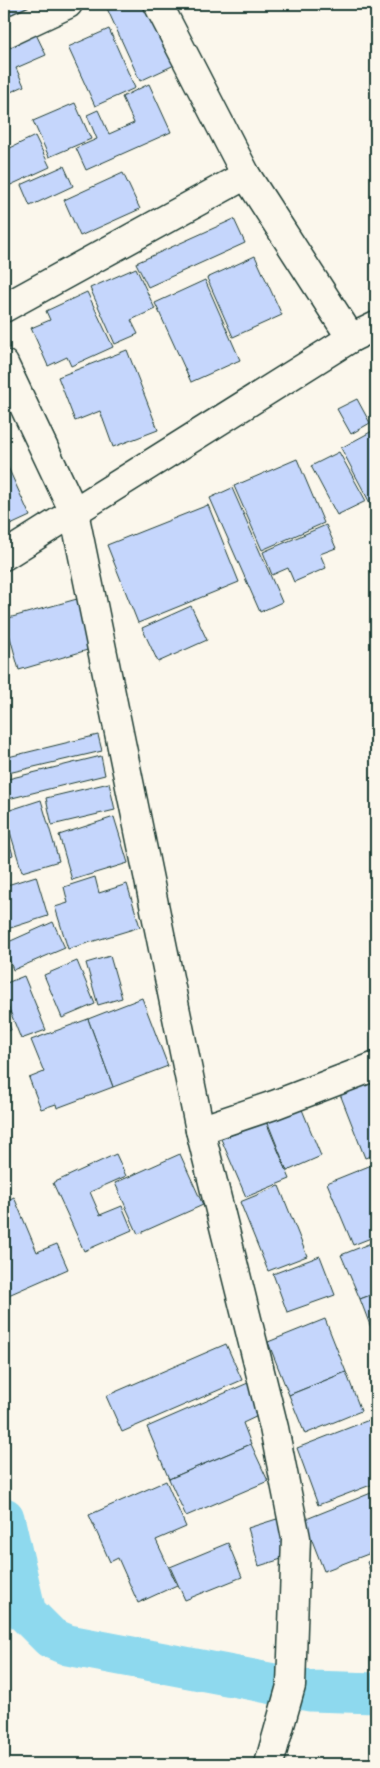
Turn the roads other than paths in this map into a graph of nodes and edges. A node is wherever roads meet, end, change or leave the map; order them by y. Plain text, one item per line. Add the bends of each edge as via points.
1 (68, 4) edge
2 (158, 4) edge
3 (4, 34) edge
4 (246, 175) junction
5 (4, 308) edge
6 (376, 326) edge
7 (351, 338) junction
8 (4, 364) edge
9 (74, 512) junction
10 (4, 556) edge
11 (376, 1066) edge
12 (200, 1130) junction
13 (269, 1764) edge

1 - 3 street
2 - 4 street
4 - 5 street
4 - 7 street
6 - 7 street
7 - 9 street
8 - 9 street
9 - 10 street
9 - 12 street
11 - 12 street
12 - 13 street via 274,1428 296,1538 291,1686

